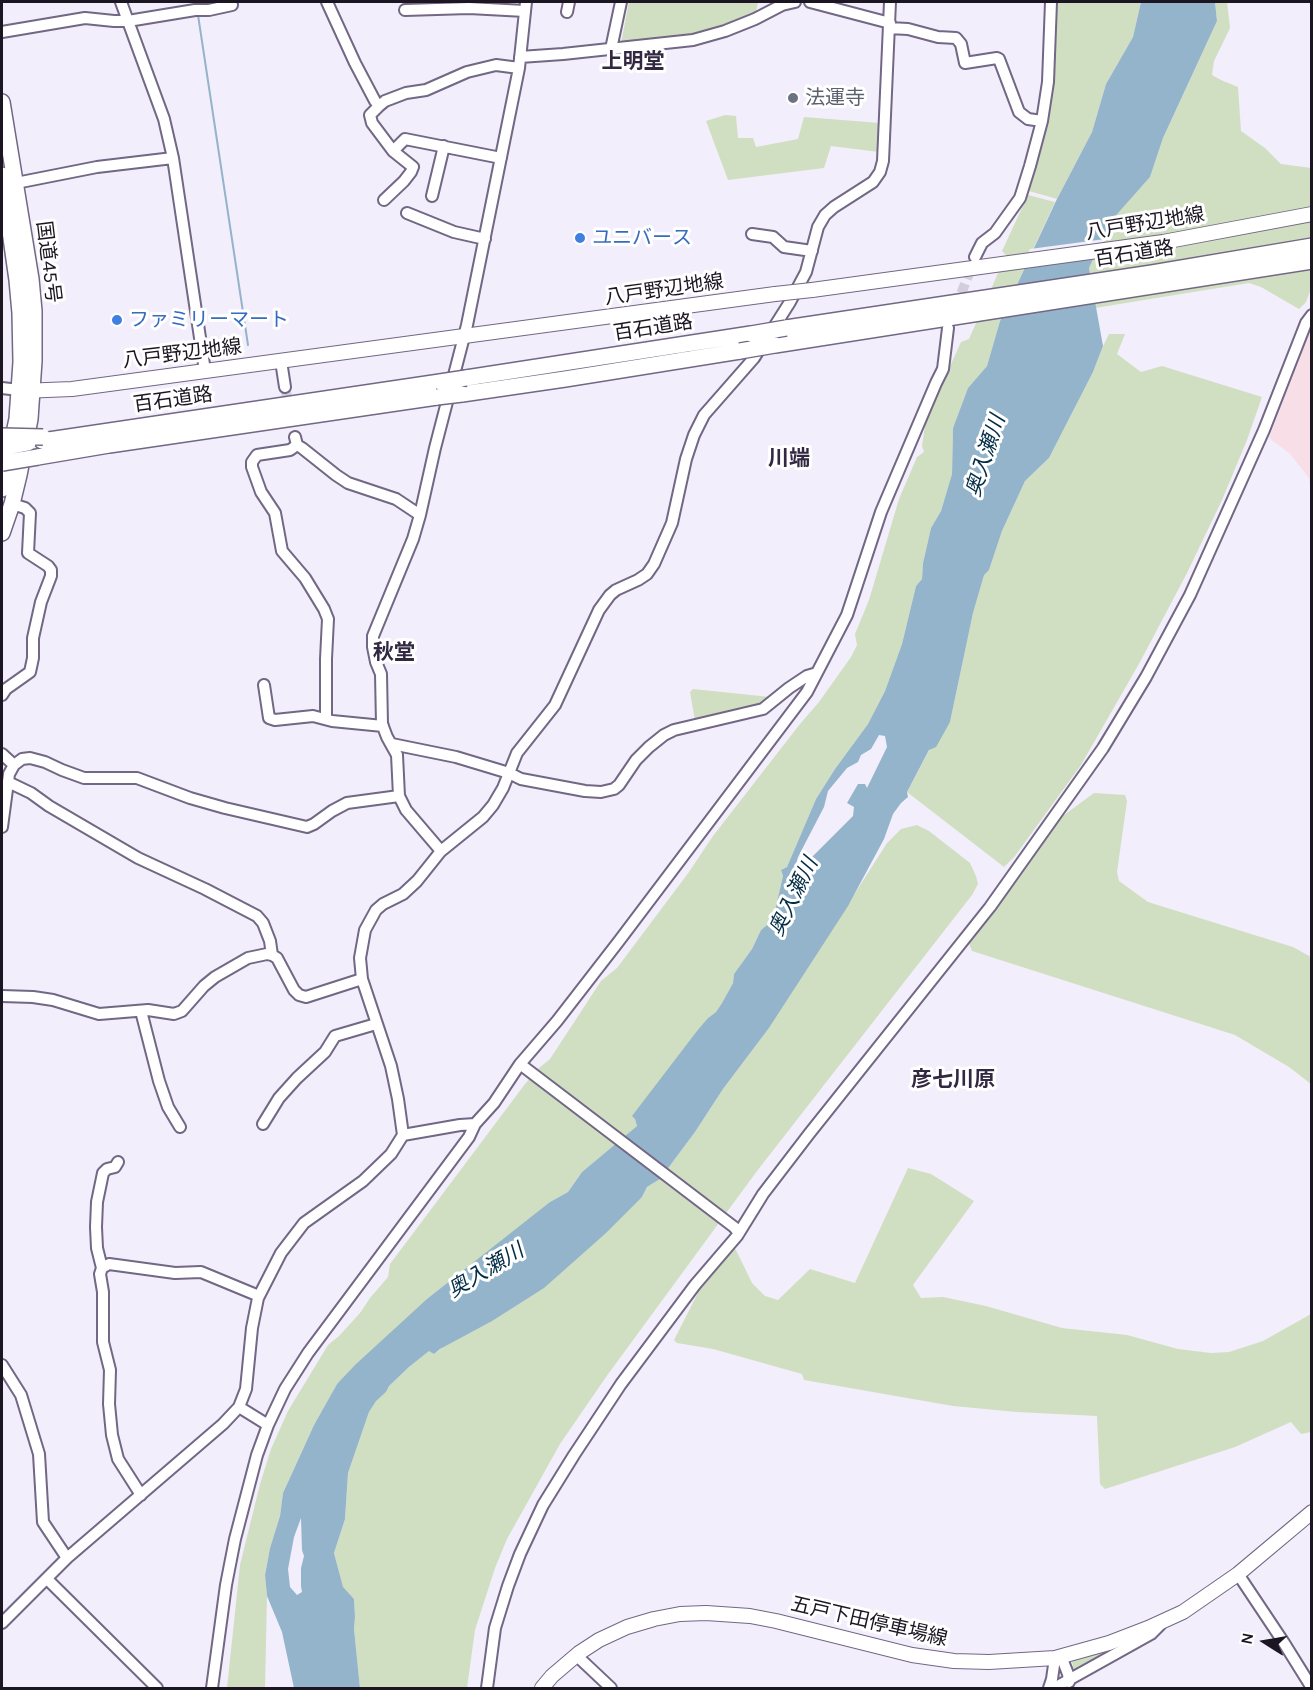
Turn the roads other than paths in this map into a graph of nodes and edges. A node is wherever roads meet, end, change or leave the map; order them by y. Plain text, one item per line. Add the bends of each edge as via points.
1 (121, 2) edge
2 (231, 2) edge
3 (327, 2) edge
4 (621, 2) edge
5 (795, 2) edge
6 (810, 2) edge
7 (890, 2) edge
8 (1051, 2) edge
9 (525, 6) edge
10 (405, 10) dead end
11 (128, 21) junction
12 (890, 26) junction
13 (2, 32) edge
14 (612, 49) junction
15 (519, 63) junction
16 (2, 102) edge
17 (379, 106) junction
18 (1042, 121) junction
19 (444, 146) junction
20 (393, 151) junction
21 (173, 158) junction
22 (501, 158) junction
23 (2, 175) edge
24 (16, 183) junction
25 (432, 196) dead end
26 (384, 200) dead end
27 (407, 213) dead end
28 (1311, 214) edge
29 (752, 234) dead end
30 (485, 239) junction
31 (1311, 246) edge
32 (812, 251) junction
33 (975, 257) tunnel mouth
34 (1311, 261) edge
35 (1311, 315) edge
36 (948, 328) dead end
37 (464, 336) junction
38 (281, 361) junction
39 (205, 371) junction
40 (285, 387) tunnel mouth
41 (2, 388) edge
42 (26, 391) junction
43 (2, 436) edge
44 (42, 439) junction
45 (2, 448) edge
46 (37, 459) junction
47 (2, 463) edge
48 (2, 469) edge
49 (2, 489) edge
50 (12, 504) junction
51 (420, 515) junction
52 (2, 533) edge
53 (817, 673) junction
54 (264, 685) dead end
55 (2, 695) edge
56 (326, 719) junction
57 (383, 726) junction
58 (392, 744) junction
59 (2, 754) edge
60 (14, 765) junction
61 (509, 773) junction
62 (8, 782) junction
63 (399, 796) junction
64 (2, 827) edge
65 (441, 851) junction
66 (272, 955) junction
67 (362, 979) junction
68 (2, 996) edge
69 (141, 1011) junction
70 (376, 1024) junction
71 (522, 1066) junction
72 (263, 1124) dead end
73 (475, 1124) junction
74 (180, 1127) dead end
75 (404, 1135) junction
76 (118, 1162) dead end
77 (737, 1230) junction
78 (102, 1268) junction
79 (259, 1296) junction
80 (2, 1365) edge
81 (239, 1407) junction
82 (268, 1425) junction
83 (141, 1496) junction
84 (1311, 1512) edge
85 (67, 1558) junction
86 (1238, 1574) junction
87 (47, 1579) junction
88 (1164, 1621) junction
89 (2, 1623) edge
90 (576, 1655) junction
91 (1058, 1657) junction
92 (1069, 1682) junction
93 (1311, 1688) edge
94 (157, 1689) edge
95 (212, 1689) edge
96 (487, 1689) edge
97 (542, 1689) edge
98 (611, 1689) edge
99 (1049, 1689) edge
100 (1054, 1689) edge

1 - 11 street
2 - 11 street via 232,5 209,10
3 - 17 street
4 - 14 street
5 - 14 street via 693,40
6 - 12 street
7 - 12 street
8 - 18 street via 1048,82
9 - 10 street
9 - 15 street
11 - 13 street via 85,18
11 - 21 street via 164,119
12 - 18 street via 938,38 956,38 965,63 999,59 1019,112
12 - 32 street via 880,171 873,182 825,215
14 - 15 street
15 - 17 street via 467,72
15 - 22 street
16 - 24 highway, 国道45号
17 - 20 street via 370,118
18 - 33 street via 1020,198
19 - 20 street via 405,139
19 - 22 street
19 - 25 street
20 - 26 street via 413,167
21 - 24 street via 97,167
21 - 39 street
22 - 30 street
23 - 42 highway, 国道45号 via 17,280
24 - 42 highway, 国道45号 via 34,311
27 - 30 street via 454,232
28 - 37 main road, 八戸野辺地線, bridge via 1162,242
29 - 32 street via 773,237 784,247
30 - 37 street
31 - 44 highway, 百石道路, bridge via 440,382
32 - 61 street via 806,272 754,358 704,415 686,459 672,523 654,564 647,574 610,595 599,610 555,705 517,753
34 - 46 highway, 百石道路, bridge
35 - 77 street via 1190,595 1103,748 990,907
36 - 53 street via 943,369 881,512 847,615
37 - 38 main road, 八戸野辺地線
37 - 51 street
38 - 39 main road, 八戸野辺地線
38 - 40 street
39 - 42 main road, 八戸野辺地線 via 72,389
41 - 42 street
42 - 49 highway, 国道45号
42 - 50 highway, 国道45号 via 30,419
43 - 44 highway, bridge
44 - 45 highway, 百石道路, bridge
46 - 47 highway, bridge
46 - 48 highway
50 - 52 highway, 国道45号
50 - 55 street via 30,513 28,553 48,566 51,576 33,638 30,672
51 - 56 street via 396,499 348,483 296,441 290,450 257,455 252,462 261,492 275,513 282,551 304,578 328,619
51 - 57 street via 374,636 381,674
53 - 61 street via 789,688 763,709 674,729 663,735 636,760 614,789 585,791 521,779
53 - 71 street via 807,692
54 - 56 street via 269,718
56 - 57 street
57 - 58 street
58 - 61 street
58 - 63 street via 398,765
59 - 60 street
60 - 62 street
60 - 63 street via 30,758 84,778 137,777 216,806 306,827 347,803
61 - 65 street via 483,817
62 - 64 street
62 - 66 street via 138,858 257,916 270,941
63 - 65 street
65 - 67 street via 417,881 372,916 360,958
66 - 67 street via 294,990 306,997
66 - 69 street via 248,958 215,977 182,1011
67 - 70 street
68 - 69 street via 53,1000 99,1014
69 - 74 street via 159,1082
70 - 72 street via 335,1036 325,1052 279,1098
70 - 75 street via 391,1066
71 - 73 street
71 - 77 street
73 - 75 street
73 - 82 street via 308,1353
75 - 79 street via 363,1181 304,1223 281,1253
76 - 78 street via 103,1173 97,1202 97,1248
77 - 96 street via 621,1384 543,1505 501,1607
78 - 79 street via 109,1264 175,1273 201,1272
78 - 83 street via 103,1342 110,1370 112,1435 117,1459
79 - 81 street via 246,1389
80 - 85 street via 21,1395 39,1454 43,1522
81 - 82 street
81 - 83 street
82 - 95 street via 235,1539
83 - 85 street
84 - 86 main road, 五戸下田停車場線
85 - 87 street
86 - 88 main road, 五戸下田停車場線
86 - 93 street
87 - 89 street
87 - 94 street
88 - 91 main road, 五戸下田停車場線 via 1109,1643
88 - 92 street via 1151,1634
90 - 91 main road, 五戸下田停車場線 via 599,1640 654,1618 706,1613 776,1621 943,1659 989,1662
90 - 97 main road, 五戸下田停車場線
90 - 98 street
91 - 92 street
91 - 99 street
92 - 100 street

